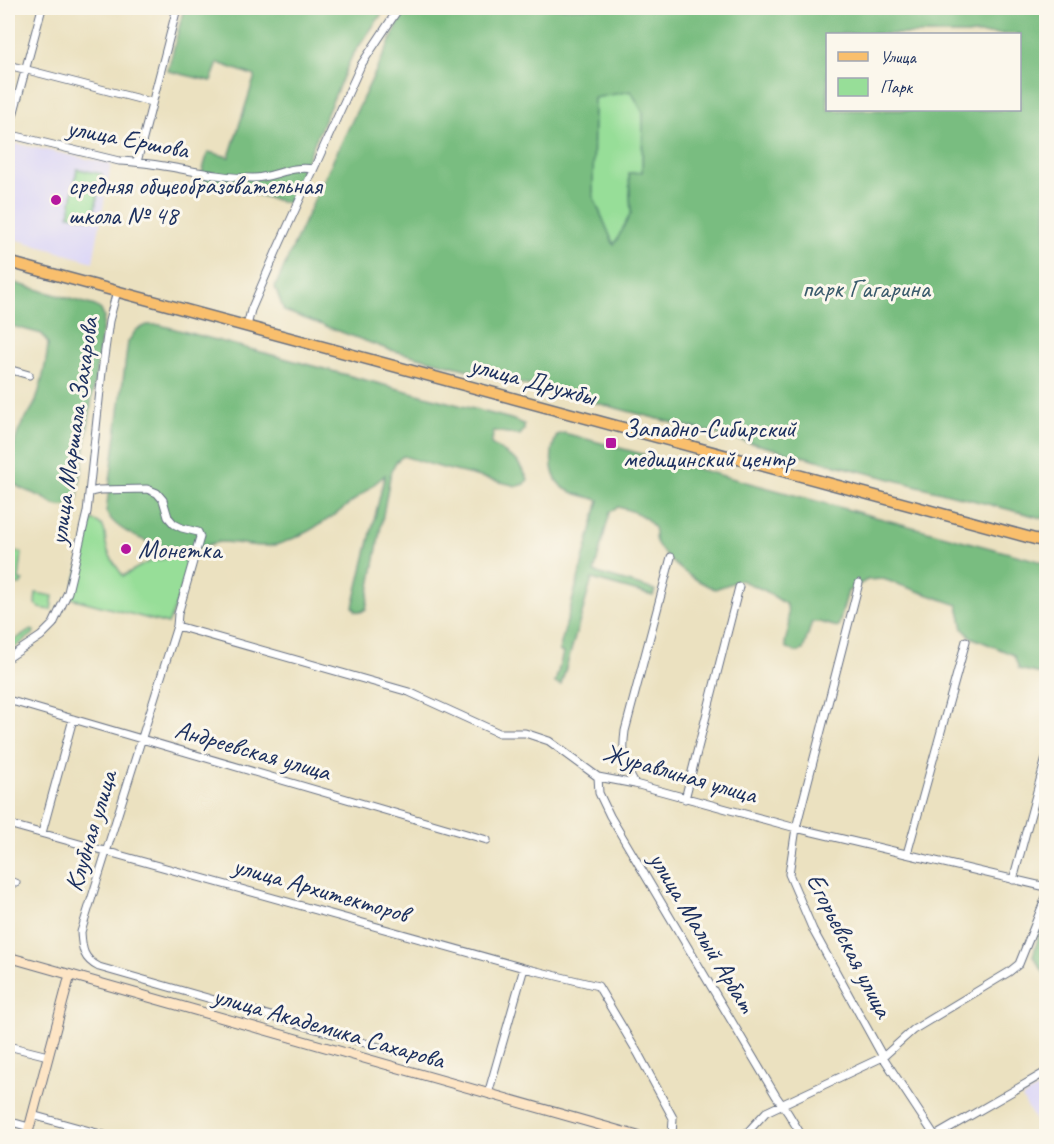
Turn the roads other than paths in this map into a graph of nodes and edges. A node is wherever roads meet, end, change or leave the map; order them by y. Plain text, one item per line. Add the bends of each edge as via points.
1 (42, 8) edge
2 (177, 8) edge
3 (399, 8) edge
4 (8, 65) edge
5 (26, 70) junction
6 (151, 102) junction
7 (8, 134) edge
8 (136, 162) junction
9 (313, 169) junction
10 (8, 262) edge
11 (117, 291) junction
12 (246, 327) junction
13 (8, 369) edge
14 (29, 375) dead end
15 (90, 492) junction
16 (1047, 542) edge
17 (671, 557) dead end
18 (859, 583) dead end
19 (739, 587) dead end
20 (177, 626) junction
21 (966, 641) dead end
22 (8, 658) edge
23 (8, 700) edge
24 (73, 719) junction
25 (140, 739) junction
26 (1047, 758) edge
27 (598, 777) junction
28 (635, 784) junction
29 (685, 799) junction
30 (8, 824) edge
31 (796, 828) junction
32 (42, 833) junction
33 (488, 840) dead end
34 (106, 850) junction
35 (907, 855) junction
36 (8, 880) edge
37 (1013, 880) junction
38 (16, 883) dead end
39 (1047, 887) edge
40 (1047, 897) edge
41 (8, 957) edge
42 (524, 968) junction
43 (70, 975) junction
44 (8, 1046) edge
45 (393, 1051) dead end
46 (48, 1056) junction
47 (883, 1057) junction
48 (1047, 1072) edge
49 (488, 1094) junction
50 (783, 1104) junction
51 (32, 1115) junction
52 (8, 1121) edge
53 (28, 1132) edge
54 (99, 1135) edge
55 (935, 1136) edge
56 (108, 1137) edge
57 (638, 1137) edge
58 (672, 1137) edge
59 (744, 1137) edge
60 (802, 1137) edge

1 - 5 street
2 - 6 street
3 - 9 street via 362,65
4 - 5 street
5 - 6 street
5 - 7 street
6 - 8 street
7 - 8 street, улица Ершова
8 - 9 street, улица Ершова via 256,178 300,167
9 - 12 street
10 - 11 main road, улица Дружбы
11 - 12 main road, улица Дружбы
11 - 15 street, улица Маршала Захарова via 102,372
12 - 16 main road, улица Дружбы
13 - 14 street
15 - 20 street, Клубная улица via 147,489 158,493 174,524 198,531 199,544
15 - 22 street, улица Маршала Захарова via 61,610 41,636
17 - 28 street via 625,731 623,760
18 - 31 street, Егорьевская улица
19 - 29 street
20 - 25 street, Клубная улица
20 - 27 street, Журавлиная улица via 409,692 499,733 525,733 549,741
21 - 35 street
23 - 24 street, Андреевская улица
24 - 25 street, Андреевская улица
24 - 32 street
25 - 33 street, Андреевская улица
25 - 34 street, Клубная улица
26 - 37 street
27 - 28 street, Журавлиная улица
27 - 50 street, улица Малый Арбат via 599,793 610,816
28 - 29 street, Журавлиная улица
29 - 31 street, Журавлиная улица
30 - 32 street, улица Архитекторов
31 - 35 street, Журавлиная улица
31 - 47 street, Егорьевская улица via 791,881 813,930
32 - 34 street, улица Архитекторов
34 - 42 street, улица Архитекторов
34 - 45 street, Клубная улица via 81,932 89,962
35 - 37 street, Журавлиная улица
36 - 38 street
37 - 39 street, Журавлиная улица
40 - 47 street via 1019,964 913,1030
41 - 43 street, улица Академика Сахарова
42 - 49 street
42 - 58 street, улица Архитекторов via 598,986 673,1118
43 - 46 street
43 - 49 street, улица Академика Сахарова
44 - 46 street
46 - 51 street
47 - 50 street
47 - 55 street, Егорьевская улица
48 - 55 street
49 - 57 street, улица Академика Сахарова
50 - 59 street via 766,1112
50 - 60 street, улица Малый Арбат
51 - 53 street
51 - 54 street
52 - 53 street
54 - 56 street

